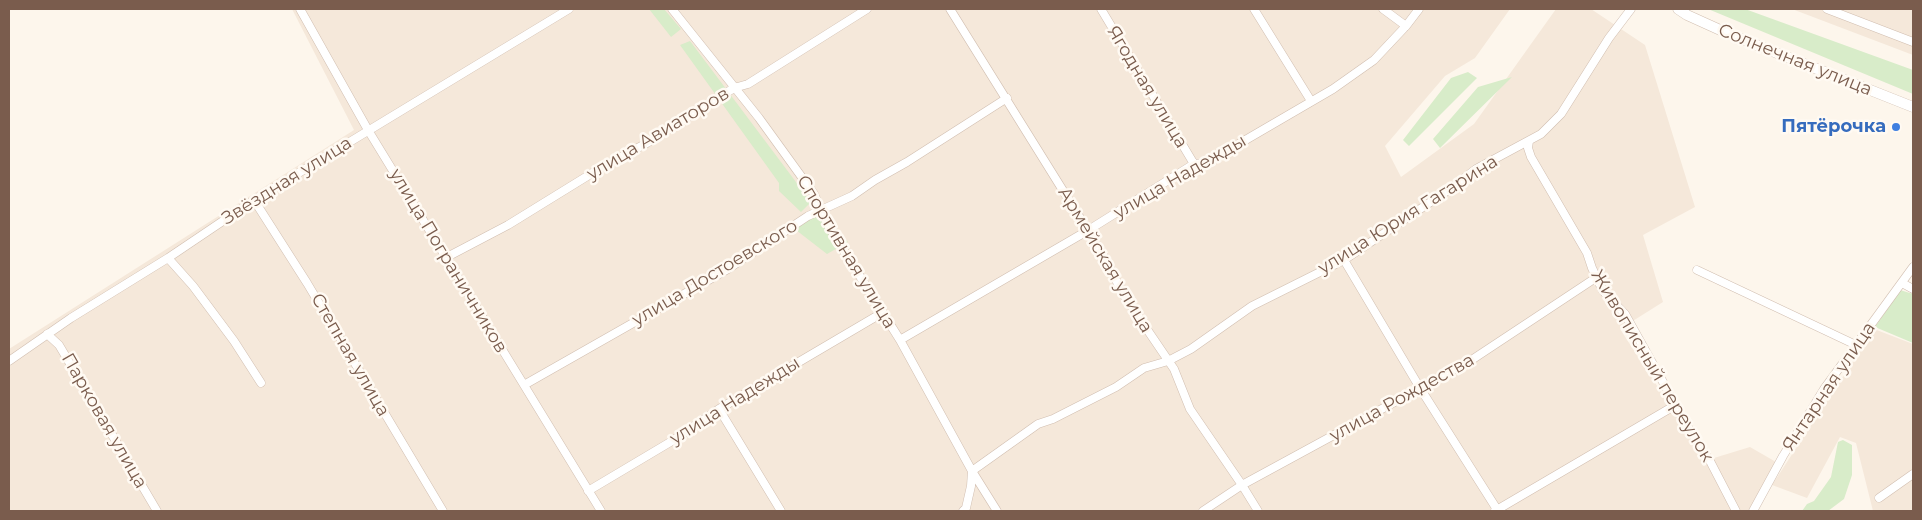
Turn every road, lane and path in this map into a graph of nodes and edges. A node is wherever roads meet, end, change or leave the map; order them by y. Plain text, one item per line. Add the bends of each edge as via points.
1 (300, 9) edge
2 (569, 9) edge
3 (672, 9) edge
4 (867, 9) edge
5 (950, 9) edge
6 (1101, 9) edge
7 (1254, 9) edge
8 (1383, 9) edge
9 (1419, 9) edge
10 (1631, 9) edge
11 (1678, 9) edge
12 (1828, 9) edge
13 (1406, 26) junction
14 (1913, 42) edge
15 (734, 88) junction
16 (1007, 98) junction
17 (1311, 101) junction
18 (1913, 107) edge
19 (368, 130) junction
20 (1529, 141) junction
21 (1194, 164) junction
22 (254, 200) junction
23 (822, 210) junction
24 (1087, 231) junction
25 (168, 258) junction
26 (447, 258) junction
27 (1344, 260) junction
28 (1913, 268) edge
29 (1698, 270) dead end
30 (1597, 277) junction
31 (1902, 283) junction
32 (1913, 289) edge
33 (882, 313) junction
34 (47, 334) junction
35 (900, 340) junction
36 (1856, 345) junction
37 (9, 361) edge
38 (1168, 361) junction
39 (261, 382) dead end
40 (524, 385) junction
41 (1420, 388) junction
42 (1674, 406) junction
43 (719, 409) junction
44 (972, 471) junction
45 (1913, 474) edge
46 (1242, 485) junction
47 (588, 491) junction
48 (1879, 498) dead end
49 (157, 511) edge
50 (443, 511) edge
51 (601, 511) edge
52 (781, 511) edge
53 (963, 511) edge
54 (997, 511) edge
55 (1203, 511) edge
56 (1258, 511) edge
57 (1497, 511) edge
58 (1736, 511) edge
59 (1753, 511) edge

1 - 19 street, улица Пограничников
2 - 19 street, Звёздная улица
3 - 15 street, Спортивная улица
4 - 15 street, улица Авиаторов via 748,84
5 - 16 street, Армейская улица
6 - 21 street, Ягодная улица
7 - 17 street
8 - 13 street
9 - 13 street, улица Надежды
10 - 20 street, улица Юрия Гагарина via 1561,114
11 - 18 street, Солнечная улица via 1729,34
12 - 14 street
13 - 17 street, улица Надежды via 1374,60
15 - 23 street, Спортивная улица via 765,125
15 - 26 street, улица Авиаторов via 647,143
16 - 23 street, улица Достоевского via 852,196
16 - 24 street, Армейская улица
17 - 21 street, улица Надежды via 1206,163
19 - 22 street, Звёздная улица
19 - 26 street, улица Пограничников
20 - 27 street, улица Юрия Гагарина via 1476,169
20 - 30 street, Живописный переулок via 1531,157 1587,253
21 - 24 street, улица Надежды
22 - 25 street, Звёздная улица
22 - 50 street, Степная улица via 308,283
23 - 33 street, Спортивная улица
23 - 40 street, улица Достоевского via 728,269
24 - 35 street, улица Надежды
24 - 38 street, Армейская улица
25 - 34 street, Звёздная улица
25 - 39 street via 193,286
26 - 40 street, улица Пограничников
27 - 38 street, улица Юрия Гагарина via 1252,306 1191,349
27 - 41 street
28 - 31 street, Янтарная улица
29 - 36 street
30 - 41 street, улица Рождества via 1470,361
30 - 42 street, Живописный переулок via 1603,291 1625,314
31 - 32 street
31 - 36 street, Янтарная улица
33 - 35 street, Спортивная улица
33 - 43 street, улица Надежды
34 - 37 street, Звёздная улица
34 - 49 street, Парковая улица via 60,345
35 - 44 street, Спортивная улица
36 - 59 street, Янтарная улица via 1824,389
38 - 44 street, улица Юрия Гагарина via 1144,368 1116,387 1038,424
38 - 46 street, Армейская улица via 1190,408
40 - 47 street, улица Пограничников
41 - 46 street, улица Рождества
41 - 57 street
42 - 57 street
42 - 58 street, Живописный переулок via 1710,461
43 - 47 street, улица Надежды
43 - 52 street
44 - 53 street
44 - 54 street, Спортивная улица
45 - 48 street
46 - 55 street, улица Рождества
46 - 56 street, Армейская улица
47 - 51 street, улица Пограничников

